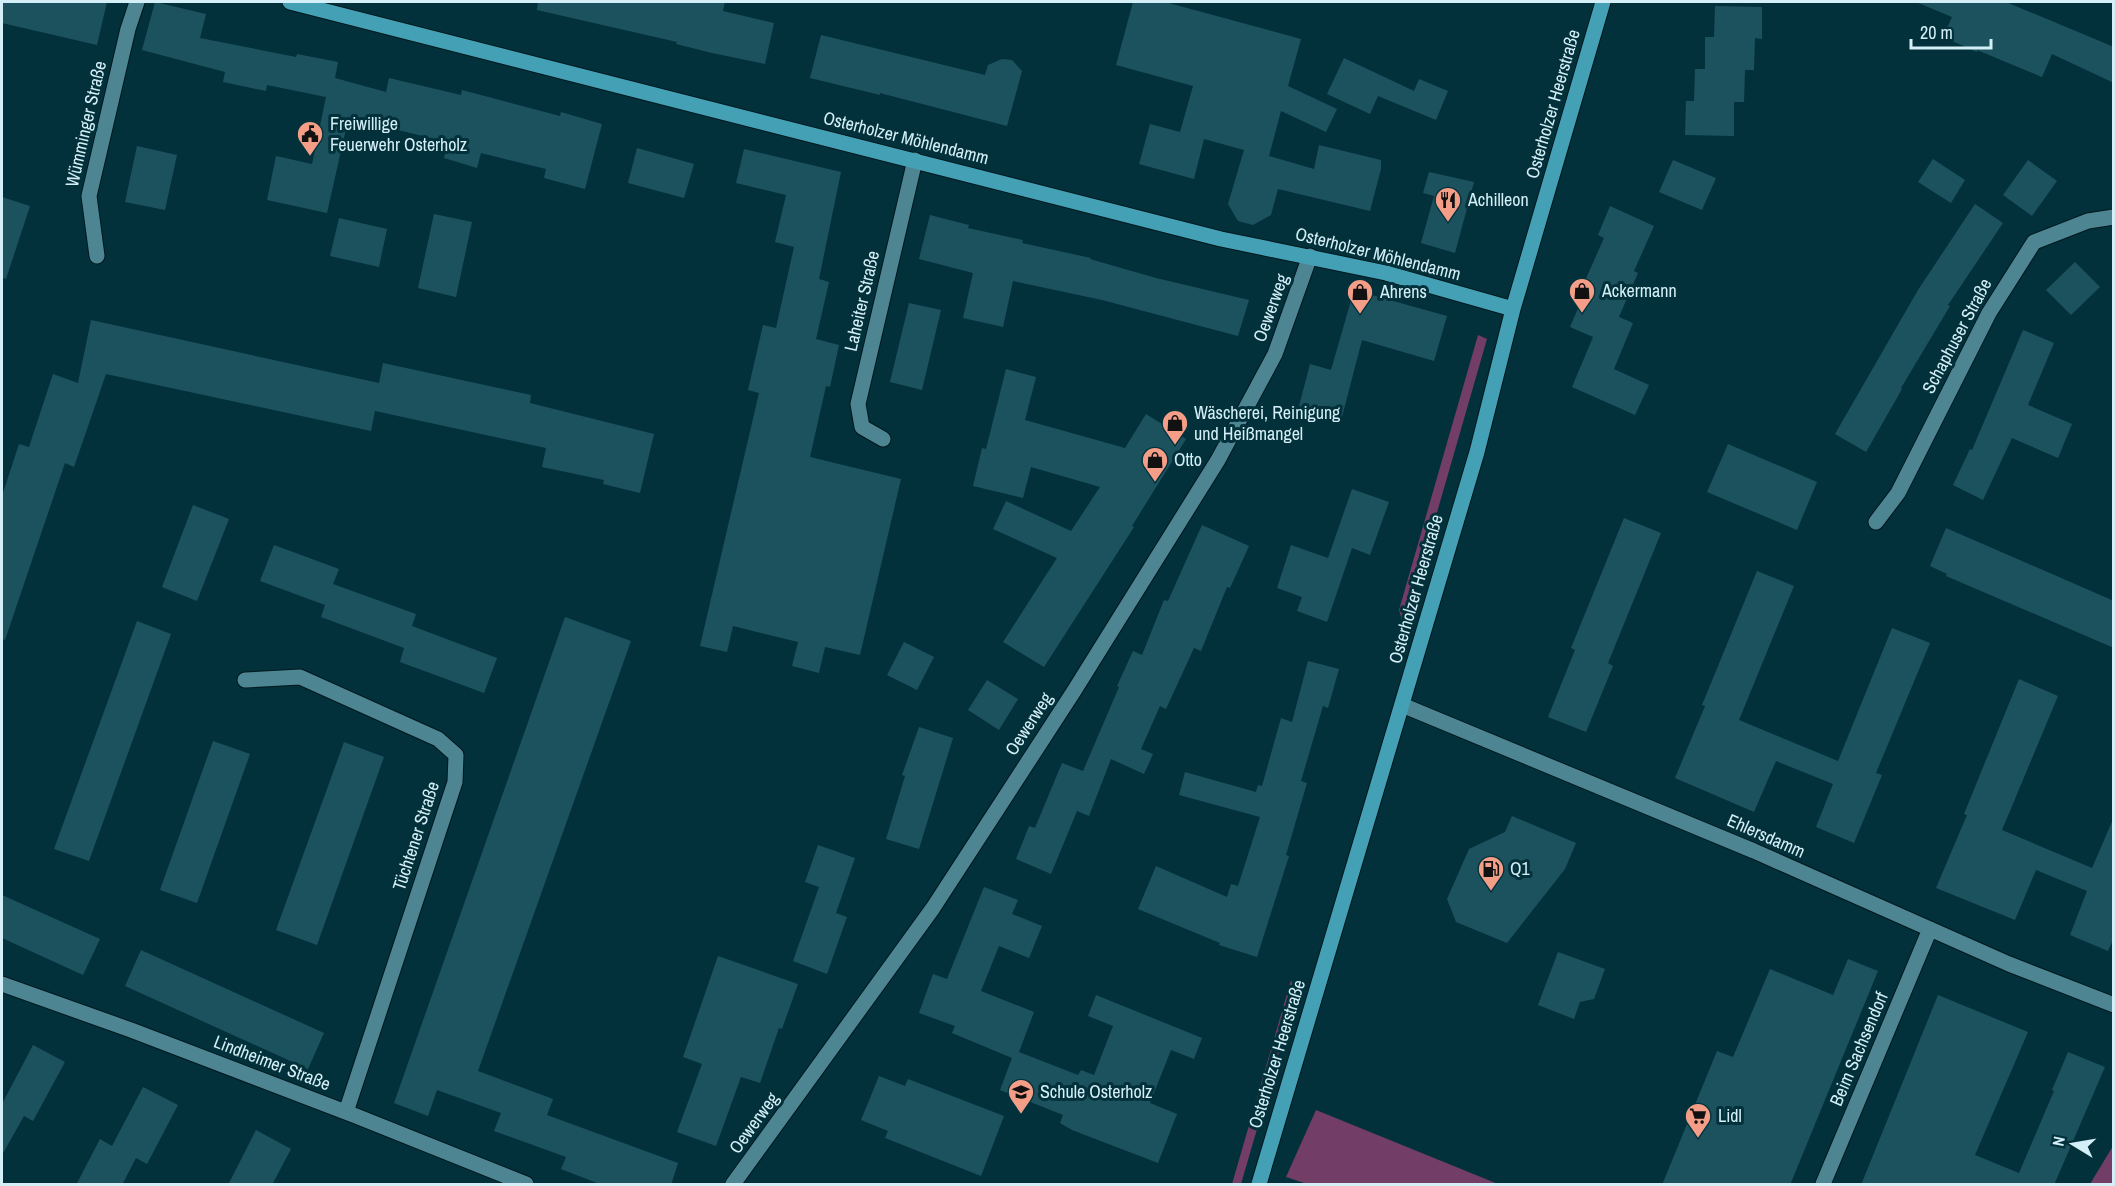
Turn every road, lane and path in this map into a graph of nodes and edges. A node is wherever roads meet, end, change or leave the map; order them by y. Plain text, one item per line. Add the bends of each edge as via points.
1 (137, 2) edge
2 (290, 2) edge
3 (1603, 2) edge
4 (915, 160) junction
5 (2114, 217) edge
6 (97, 256) dead end
7 (1310, 256) junction
8 (1514, 309) junction
9 (883, 439) dead end
10 (1876, 522) dead end
11 (245, 680) dead end
12 (1402, 705) junction
13 (1930, 929) junction
14 (2, 986) edge
15 (2114, 1005) edge
16 (346, 1112) junction
17 (526, 1185) edge
18 (732, 1185) edge
19 (1259, 1185) edge
20 (1823, 1185) edge

1 - 6 street, Wümminger Straße via 88,196
2 - 4 main road, Osterholzer Möhlendamm
3 - 8 main road, Osterholzer Heerstraße
4 - 7 main road, Osterholzer Möhlendamm via 1221,238
4 - 9 street, Laheiter Straße via 858,404 862,427
5 - 10 street, Schaphuser Straße via 2088,221 2034,243 1989,313 1898,493
7 - 8 main road, Osterholzer Möhlendamm
7 - 18 street, Oewerweg via 1275,354 1218,460 933,908
8 - 12 main road, Osterholzer Heerstraße via 1477,452
11 - 16 street, Tüchtener Straße via 300,677 438,740 456,755 455,782
12 - 13 street, Ehlersdamm
12 - 19 main road, Osterholzer Heerstraße
13 - 15 street, Ehlersdamm
13 - 20 street, Beim Sachsendorf
14 - 16 street, Lindheimer Straße via 131,1030
16 - 17 street, Lindheimer Straße

